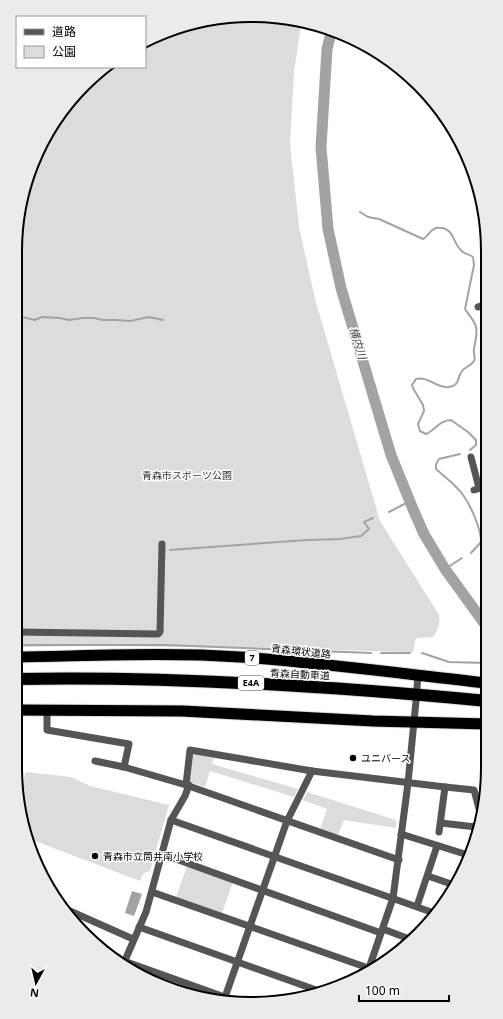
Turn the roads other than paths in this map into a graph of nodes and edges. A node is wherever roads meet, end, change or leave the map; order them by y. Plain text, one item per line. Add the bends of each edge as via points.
1 (481, 306) edge
2 (478, 307) dead end
3 (471, 457) dead end
4 (481, 488) edge
5 (162, 544) dead end
6 (22, 632) edge
7 (22, 656) edge
8 (418, 675) junction
9 (22, 679) edge
10 (481, 682) edge
11 (417, 688) dead end
12 (481, 700) edge
13 (416, 701) dead end
14 (22, 710) edge
15 (47, 710) junction
16 (414, 722) junction
17 (481, 724) edge
18 (95, 761) dead end
19 (124, 767) junction
20 (312, 771) junction
21 (408, 783) junction
22 (187, 785) junction
23 (445, 787) junction
24 (478, 805) edge
25 (171, 820) junction
26 (287, 821) junction
27 (441, 823) junction
28 (473, 827) edge
29 (439, 832) dead end
30 (401, 834) junction
31 (437, 846) junction
32 (162, 854) junction
33 (464, 854) edge
34 (274, 856) junction
35 (399, 860) junction
36 (428, 876) junction
37 (449, 883) edge
38 (262, 889) junction
39 (152, 892) junction
40 (393, 898) junction
41 (417, 906) junction
42 (430, 911) edge
43 (73, 912) edge
44 (139, 927) junction
45 (249, 927) junction
46 (382, 931) junction
47 (405, 938) edge
48 (133, 939) junction
49 (125, 959) edge
50 (237, 962) junction
51 (371, 963) edge
52 (363, 968) edge
53 (148, 972) edge
54 (312, 989) edge
55 (207, 993) edge
56 (225, 995) edge

1 - 2 street
3 - 4 street via 477,489
5 - 6 street via 158,634
7 - 8 highway, 青森環状道路 / 7 via 238,657
8 - 10 highway, 青森環状道路 / 7
8 - 11 street
9 - 12 highway, 青森自動車道 / E4A via 111,679 316,686
13 - 16 street
14 - 15 highway
15 - 16 highway via 182,711
15 - 19 street via 47,730 129,744
16 - 17 highway
16 - 21 street
18 - 19 street
19 - 22 street
20 - 21 street
20 - 22 street via 190,750
20 - 26 street
21 - 23 street
21 - 30 street
22 - 25 street via 185,796
22 - 26 street
23 - 24 street via 474,790
23 - 27 street
25 - 32 street
25 - 34 street
26 - 34 street
26 - 35 street
27 - 28 street
27 - 29 street
30 - 31 street
30 - 35 street
31 - 33 street
31 - 36 street
32 - 38 street
32 - 39 street
34 - 38 street
34 - 40 street
35 - 40 street
36 - 37 street
36 - 41 street
38 - 45 street
38 - 46 street
39 - 44 street
39 - 45 street
40 - 41 street
40 - 46 street
41 - 42 street
43 - 48 street
44 - 48 street
44 - 50 street
45 - 50 street
45 - 52 street
46 - 47 street
46 - 51 street
48 - 49 street
50 - 54 street
50 - 56 street
53 - 55 street

